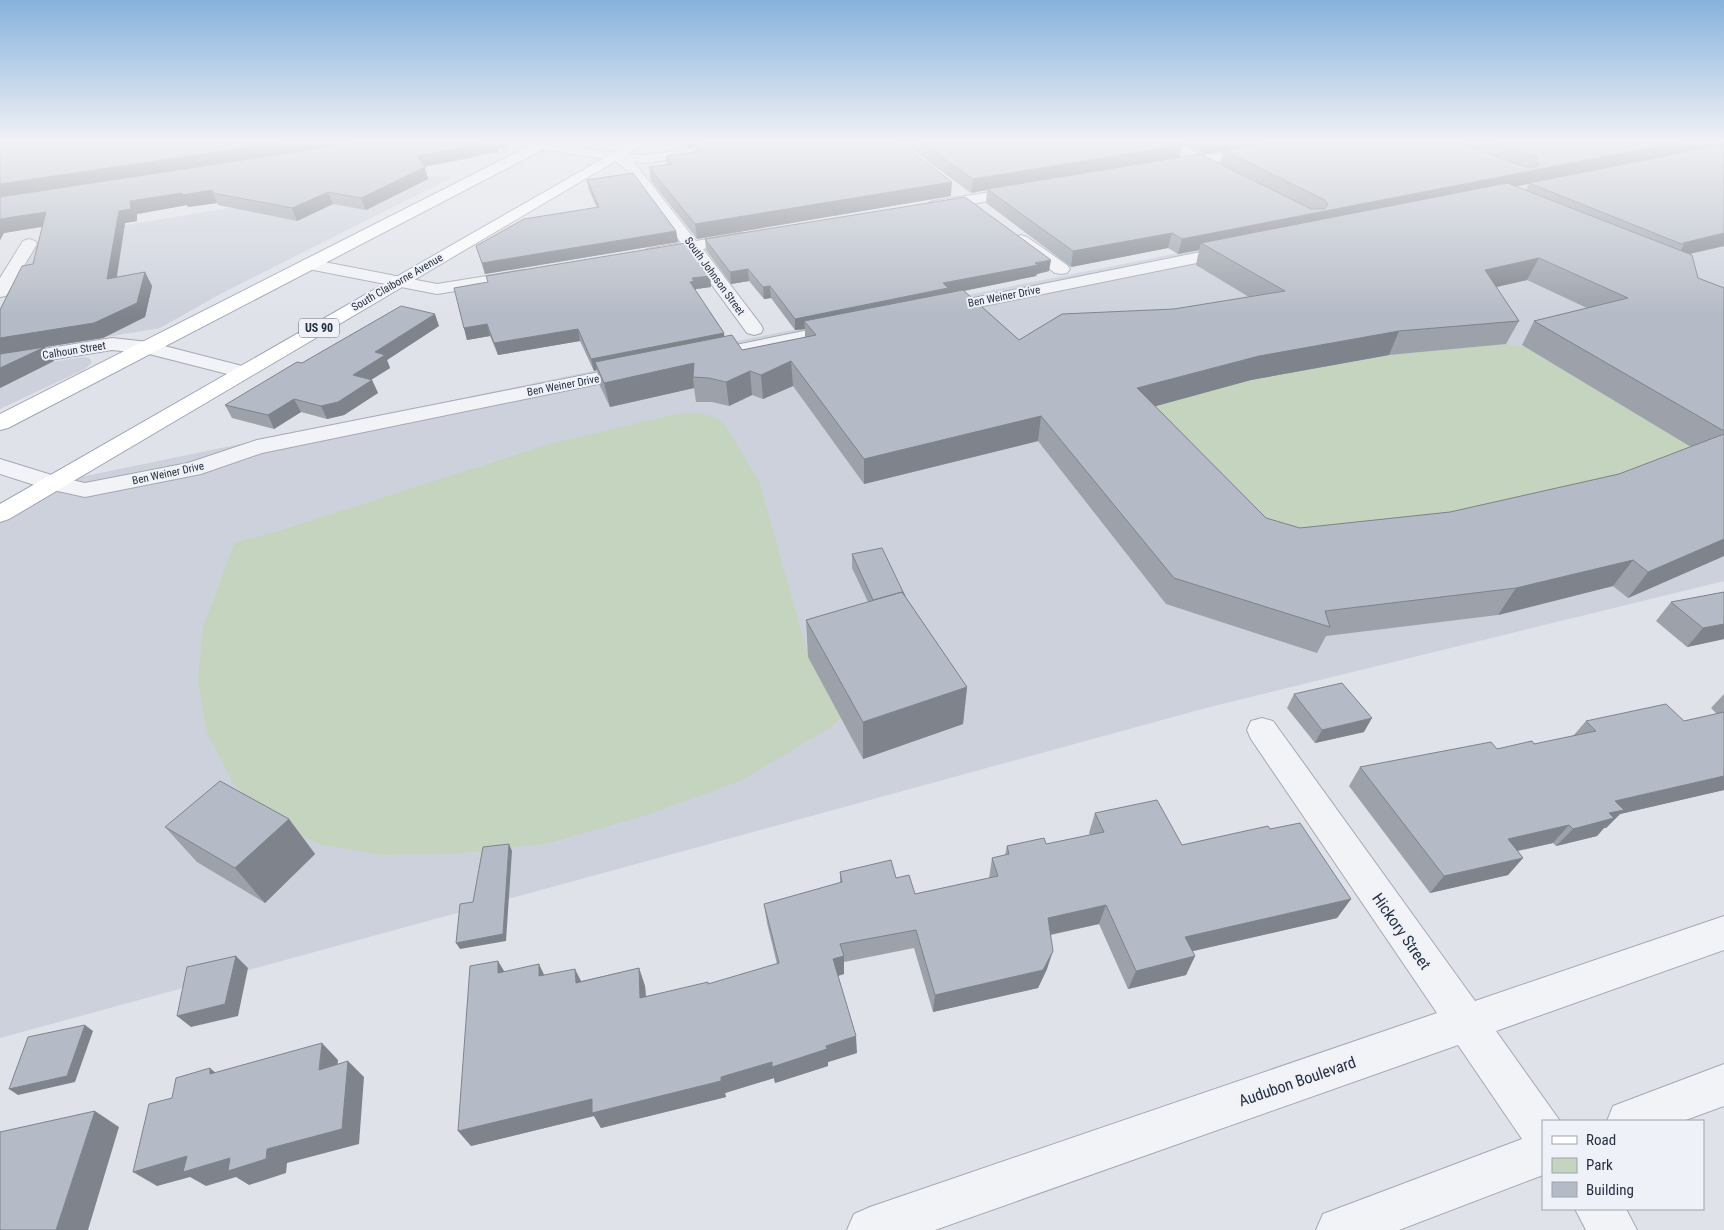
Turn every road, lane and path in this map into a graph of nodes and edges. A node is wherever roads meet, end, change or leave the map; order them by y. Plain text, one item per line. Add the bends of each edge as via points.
1 (432, 200) edge
2 (540, 200) edge
3 (658, 200) edge
4 (965, 200) edge
5 (967, 200) edge
6 (918, 209) edge
7 (982, 212) edge
8 (1006, 229) edge
9 (752, 237) edge
10 (29, 244) dead end
11 (1252, 246) edge
12 (693, 247) junction
13 (634, 256) edge
14 (309, 264) junction
15 (1061, 269) dead end
16 (535, 273) edge
17 (396, 283) junction
18 (0, 292) edge
19 (920, 313) edge
20 (862, 325) edge
21 (754, 330) dead end
22 (149, 348) junction
23 (686, 361) edge
24 (0, 362) edge
25 (648, 368) edge
26 (244, 372) junction
27 (0, 423) edge
28 (0, 466) edge
29 (52, 483) junction
30 (0, 514) edge
31 (1262, 730) dead end
32 (1724, 933) edge
33 (1466, 1022) junction
34 (1724, 1085) edge
35 (1631, 1120) edge
36 (1542, 1131) edge
37 (1542, 1153) edge
38 (1599, 1210) edge
39 (870, 1230) edge
40 (1339, 1230) edge
41 (1614, 1230) edge

1 - 14 main road
2 - 17 main road, South Claiborne Avenue / US 90
3 - 12 street, South Johnson Street
4 - 6 street
5 - 7 street
8 - 15 street
9 - 12 street
10 - 18 street
11 - 19 street, Ben Weiner Drive
12 - 13 street
12 - 21 street, South Johnson Street
14 - 17 street
14 - 22 main road
16 - 17 street via 437,289
17 - 26 main road, South Claiborne Avenue / US 90
20 - 23 street
22 - 24 street, Calhoun Street via 112,344
22 - 26 street, Calhoun Street
22 - 27 main road
25 - 29 street, Ben Weiner Drive via 258,447 193,469 84,490
26 - 29 main road, South Claiborne Avenue / US 90
28 - 29 street, Ben Weiner Drive
29 - 30 main road, South Claiborne Avenue / US 90
31 - 33 street, Hickory Street
32 - 33 street, Audubon Boulevard
33 - 36 street, Hickory Street
33 - 39 street, Audubon Boulevard
34 - 35 street
37 - 40 street
38 - 41 street

